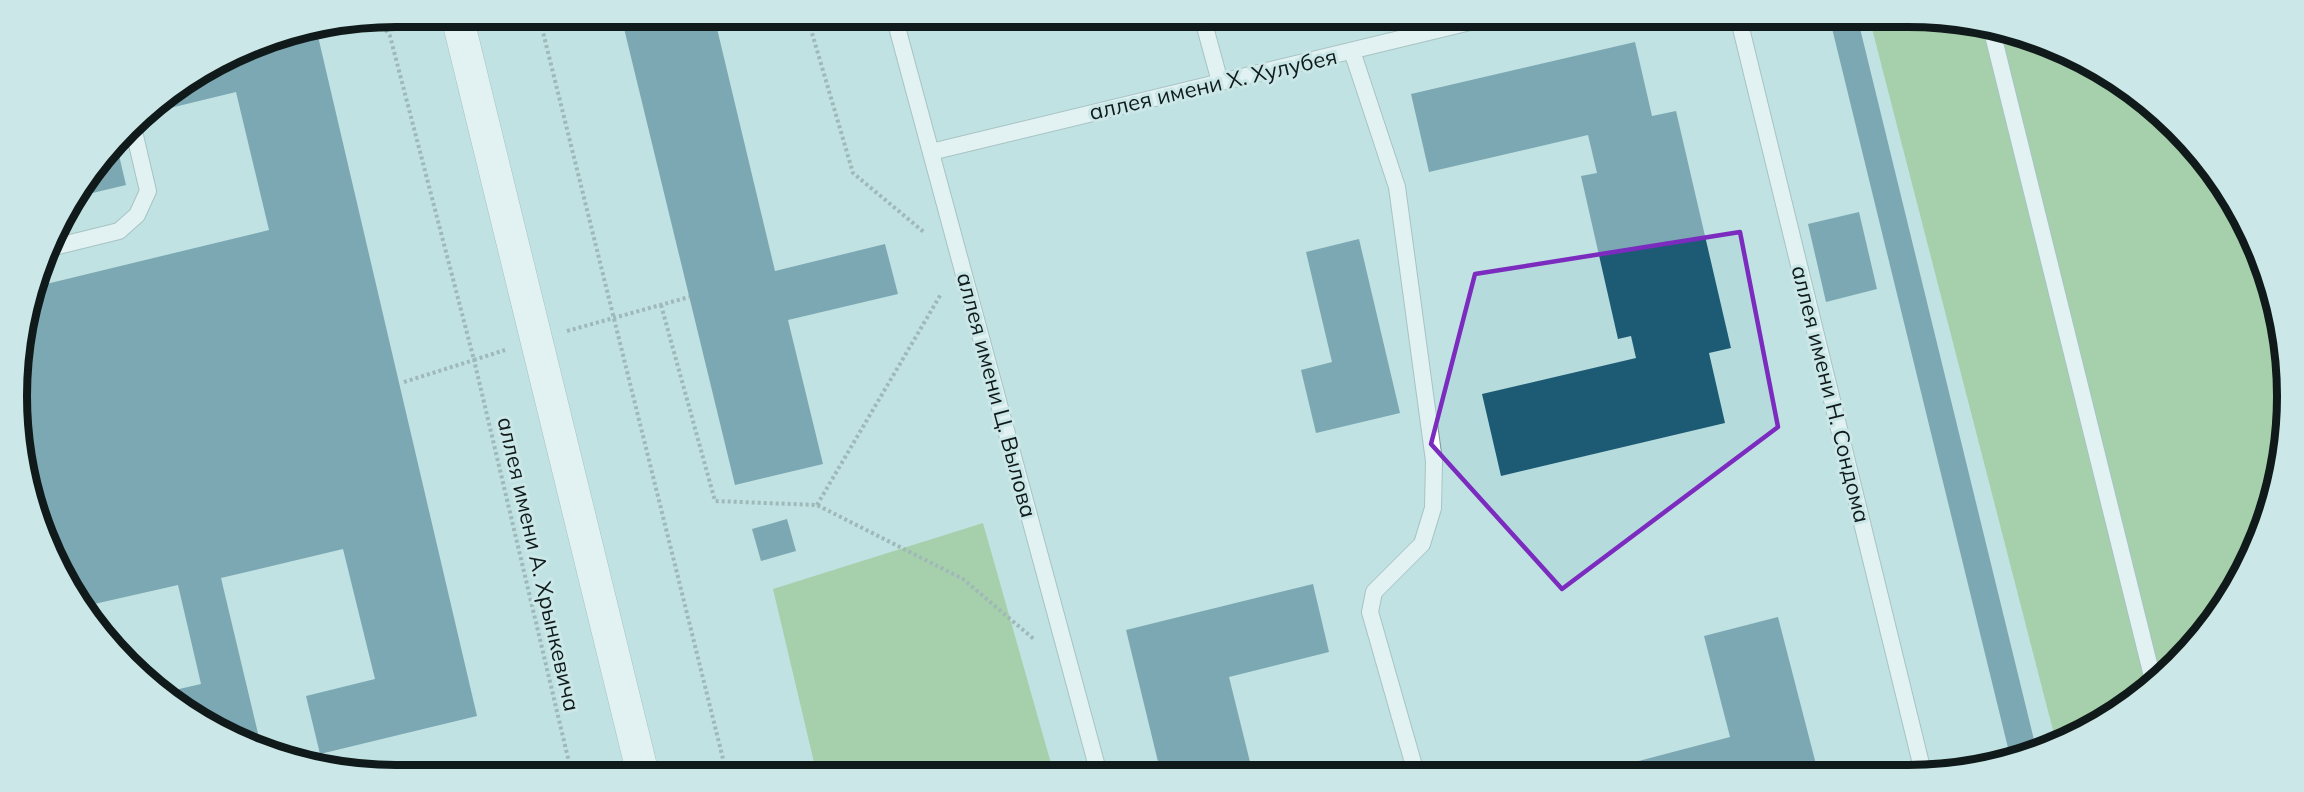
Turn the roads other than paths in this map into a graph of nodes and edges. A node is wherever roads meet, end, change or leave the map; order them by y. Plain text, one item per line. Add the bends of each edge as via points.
1 (460, 27) edge
2 (897, 27) edge
3 (1205, 27) edge
4 (1450, 27) edge
5 (1741, 27) edge
6 (1994, 37) edge
7 (1352, 51) junction
8 (1220, 82) junction
9 (136, 134) edge
10 (931, 152) junction
11 (59, 246) edge
12 (2151, 673) edge
13 (1921, 764) edge
14 (641, 765) edge
15 (1097, 765) edge
16 (1414, 765) edge

1 - 14 street
2 - 10 lane, аллея имени Ц. Вылова
3 - 8 lane
4 - 7 lane, аллея имени Х. Хулубея
5 - 13 lane, аллея имени Н. Сондома
6 - 12 lane
7 - 8 lane, аллея имени Х. Хулубея
7 - 16 lane via 1397,187 1434,461 1433,508 1422,544 1374,592 1370,612
8 - 10 lane, аллея имени Х. Хулубея
9 - 11 lane via 148,191 136,215 119,231
10 - 15 lane, аллея имени Ц. Вылова

